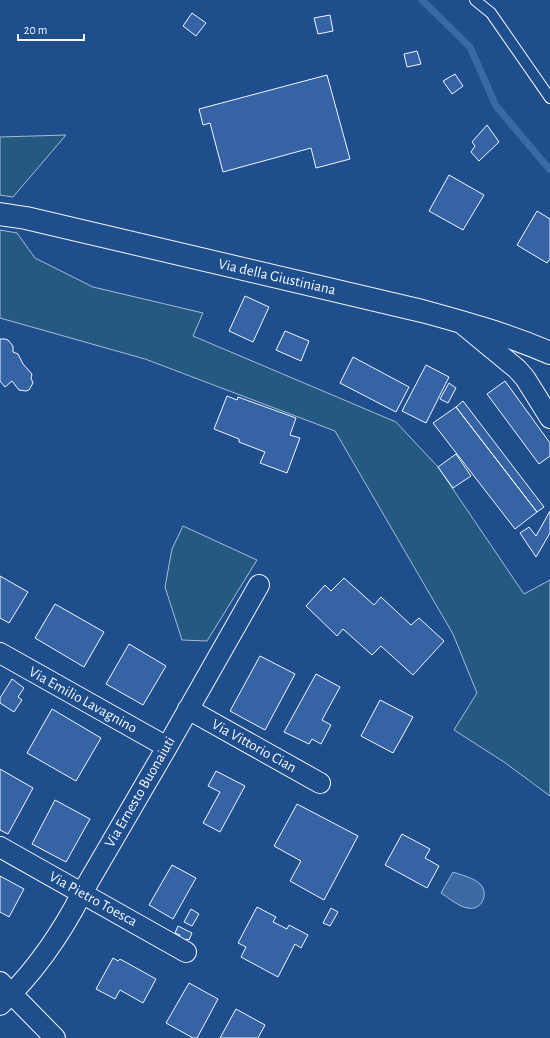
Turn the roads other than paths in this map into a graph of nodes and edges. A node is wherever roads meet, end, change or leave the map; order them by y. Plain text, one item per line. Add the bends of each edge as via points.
1 (475, 0) edge
2 (550, 98) edge
3 (0, 214) edge
4 (458, 320) junction
5 (550, 353) edge
6 (550, 418) edge
7 (259, 585) dead end
8 (0, 653) edge
9 (188, 709) junction
10 (167, 747) junction
11 (320, 783) dead end
12 (0, 847) edge
13 (82, 893) junction
14 (186, 952) dead end
15 (4, 993) edge
16 (55, 1038) edge

1 - 2 lane via 491,13
3 - 4 street, Via della Giustiniana
4 - 5 street, Via della Giustiniana
4 - 6 street via 517,369
7 - 9 street, Via Ernesto Buonaiuti
8 - 10 street, Via Emilio Lavagnino
9 - 10 street, Via Ernesto Buonaiuti
9 - 11 street, Via Vittorio Cian
10 - 13 street, Via Ernesto Buonaiuti
12 - 13 street, Via Pietro Toesca
13 - 14 street, Via Pietro Toesca
13 - 15 street, Via Ernesto Buonaiuti via 55,940
15 - 16 street

